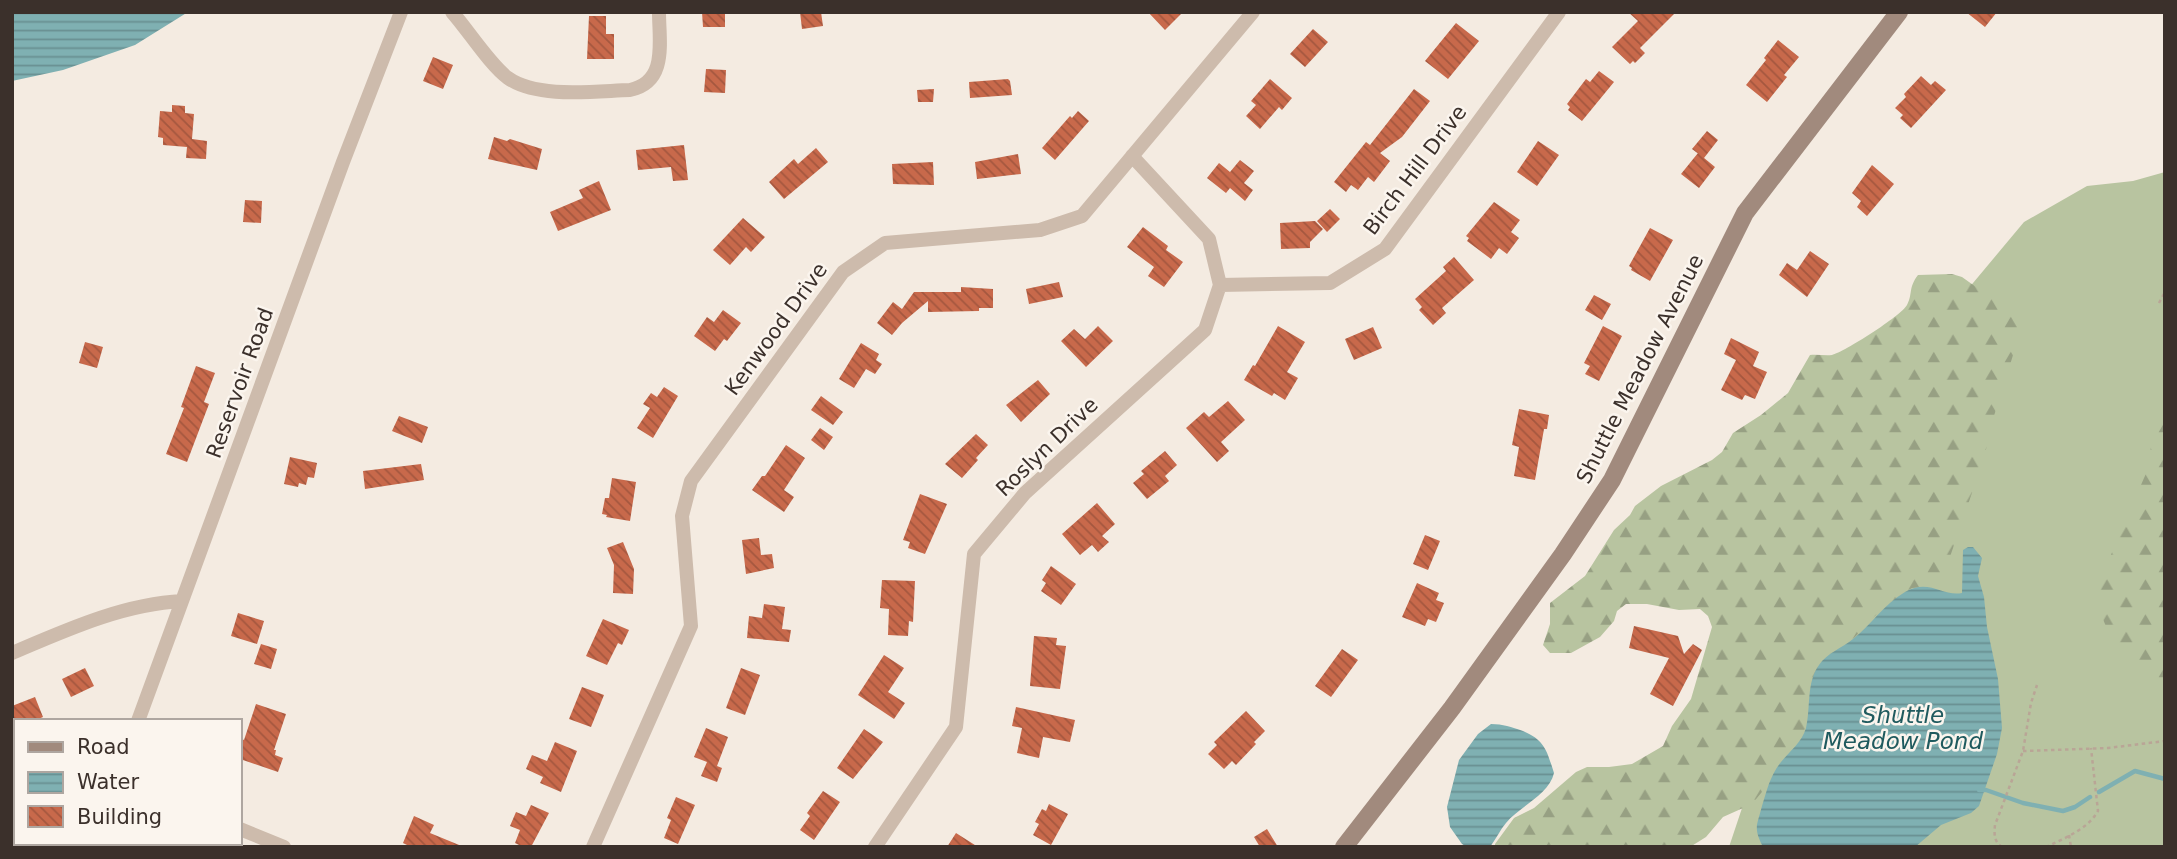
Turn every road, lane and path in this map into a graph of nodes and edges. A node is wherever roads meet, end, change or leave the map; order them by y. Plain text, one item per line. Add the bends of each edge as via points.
1 (401, 12) edge
2 (452, 12) edge
3 (659, 12) edge
4 (1253, 12) edge
5 (1559, 12) edge
6 (1899, 12) edge
7 (1132, 156) junction
8 (1220, 285) junction
9 (2165, 292) edge
10 (2159, 303) dead end
11 (181, 601) junction
12 (12, 653) edge
13 (2037, 685) dead end
14 (139, 719) edge
15 (2165, 741) edge
16 (2091, 748) junction
17 (2023, 751) junction
18 (242, 830) edge
19 (2069, 835) junction
20 (284, 847) edge
21 (593, 847) edge
22 (875, 847) edge
23 (1344, 847) edge
24 (2002, 847) edge
25 (2046, 847) edge
26 (2071, 847) edge

1 - 11 street, Reservoir Road
2 - 3 street via 509,79 555,92 630,90 649,82 659,60
4 - 7 street, Kenwood Drive
5 - 8 street, Birch Hill Drive via 1385,249 1330,283
6 - 23 street, Shuttle Meadow Avenue via 1745,214 1605,490 1452,708
7 - 8 street via 1209,240
7 - 21 street, Kenwood Drive via 1082,216 1040,230 885,243 843,272 691,481 682,516 691,626
8 - 22 street, Roslyn Drive via 1205,330 1025,493 975,554 956,727
9 - 10 path
11 - 12 street via 122,612
11 - 14 street, Reservoir Road
13 - 17 path
15 - 16 path
16 - 17 path
16 - 19 path via 2098,811
17 - 24 path via 1994,835
18 - 20 street
19 - 25 path
19 - 26 path

